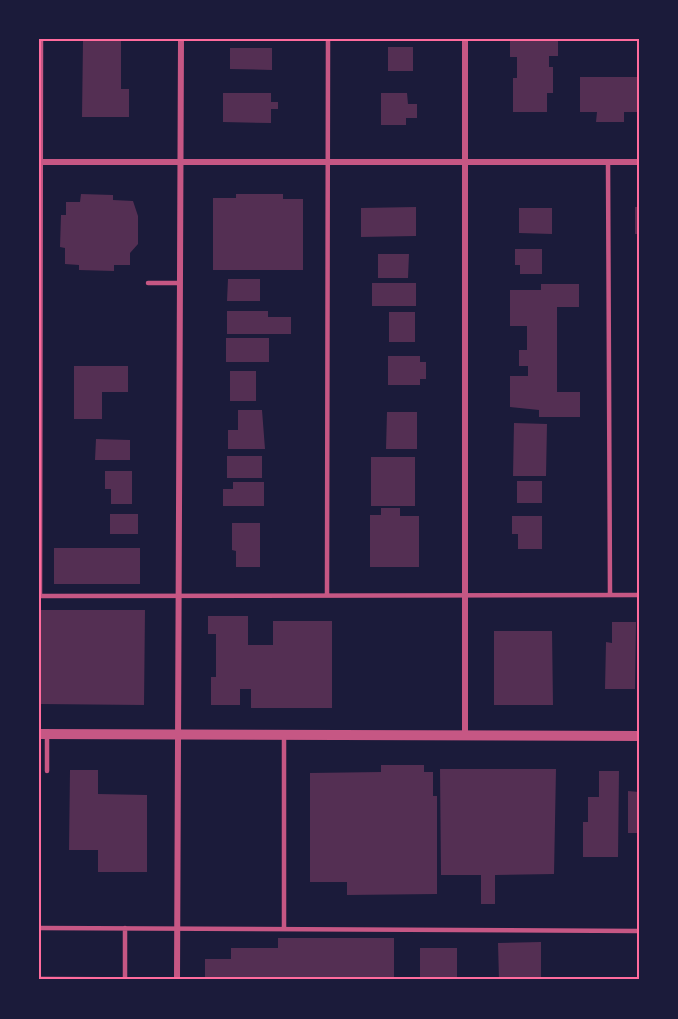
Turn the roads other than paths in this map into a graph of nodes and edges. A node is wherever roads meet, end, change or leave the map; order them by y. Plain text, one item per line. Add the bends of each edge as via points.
1 (41, 39) edge
2 (181, 39) edge
3 (328, 39) edge
4 (465, 39) edge
5 (40, 162) edge
6 (180, 162) junction
7 (608, 162) junction
8 (639, 162) edge
9 (328, 163) junction
10 (465, 163) junction
11 (148, 283) dead end
12 (180, 283) junction
13 (327, 594) junction
14 (465, 594) junction
15 (610, 594) junction
16 (178, 595) junction
17 (639, 595) edge
18 (40, 596) edge
19 (43, 734) edge
20 (177, 734) junction
21 (285, 735) junction
22 (465, 735) junction
23 (639, 736) edge
24 (47, 771) dead end
25 (177, 927) junction
26 (39, 928) edge
27 (125, 928) junction
28 (284, 928) junction
29 (639, 931) edge
30 (125, 980) edge
31 (177, 980) edge

1 - 5 lane
2 - 6 street
3 - 9 lane
4 - 10 street
5 - 6 street
5 - 18 lane
6 - 9 street
6 - 12 street
7 - 8 street
7 - 10 street
7 - 15 lane
9 - 10 street
9 - 13 lane
10 - 14 street
11 - 12 lane
12 - 16 street
13 - 14 lane
13 - 16 lane
14 - 15 lane
14 - 22 street
15 - 17 lane
16 - 18 lane
16 - 20 street
19 - 20 street
19 - 24 lane
20 - 21 street
20 - 25 street
21 - 22 street
21 - 28 lane
22 - 23 street
25 - 27 lane
25 - 28 lane
25 - 31 street
26 - 27 lane
27 - 30 lane
28 - 29 lane

